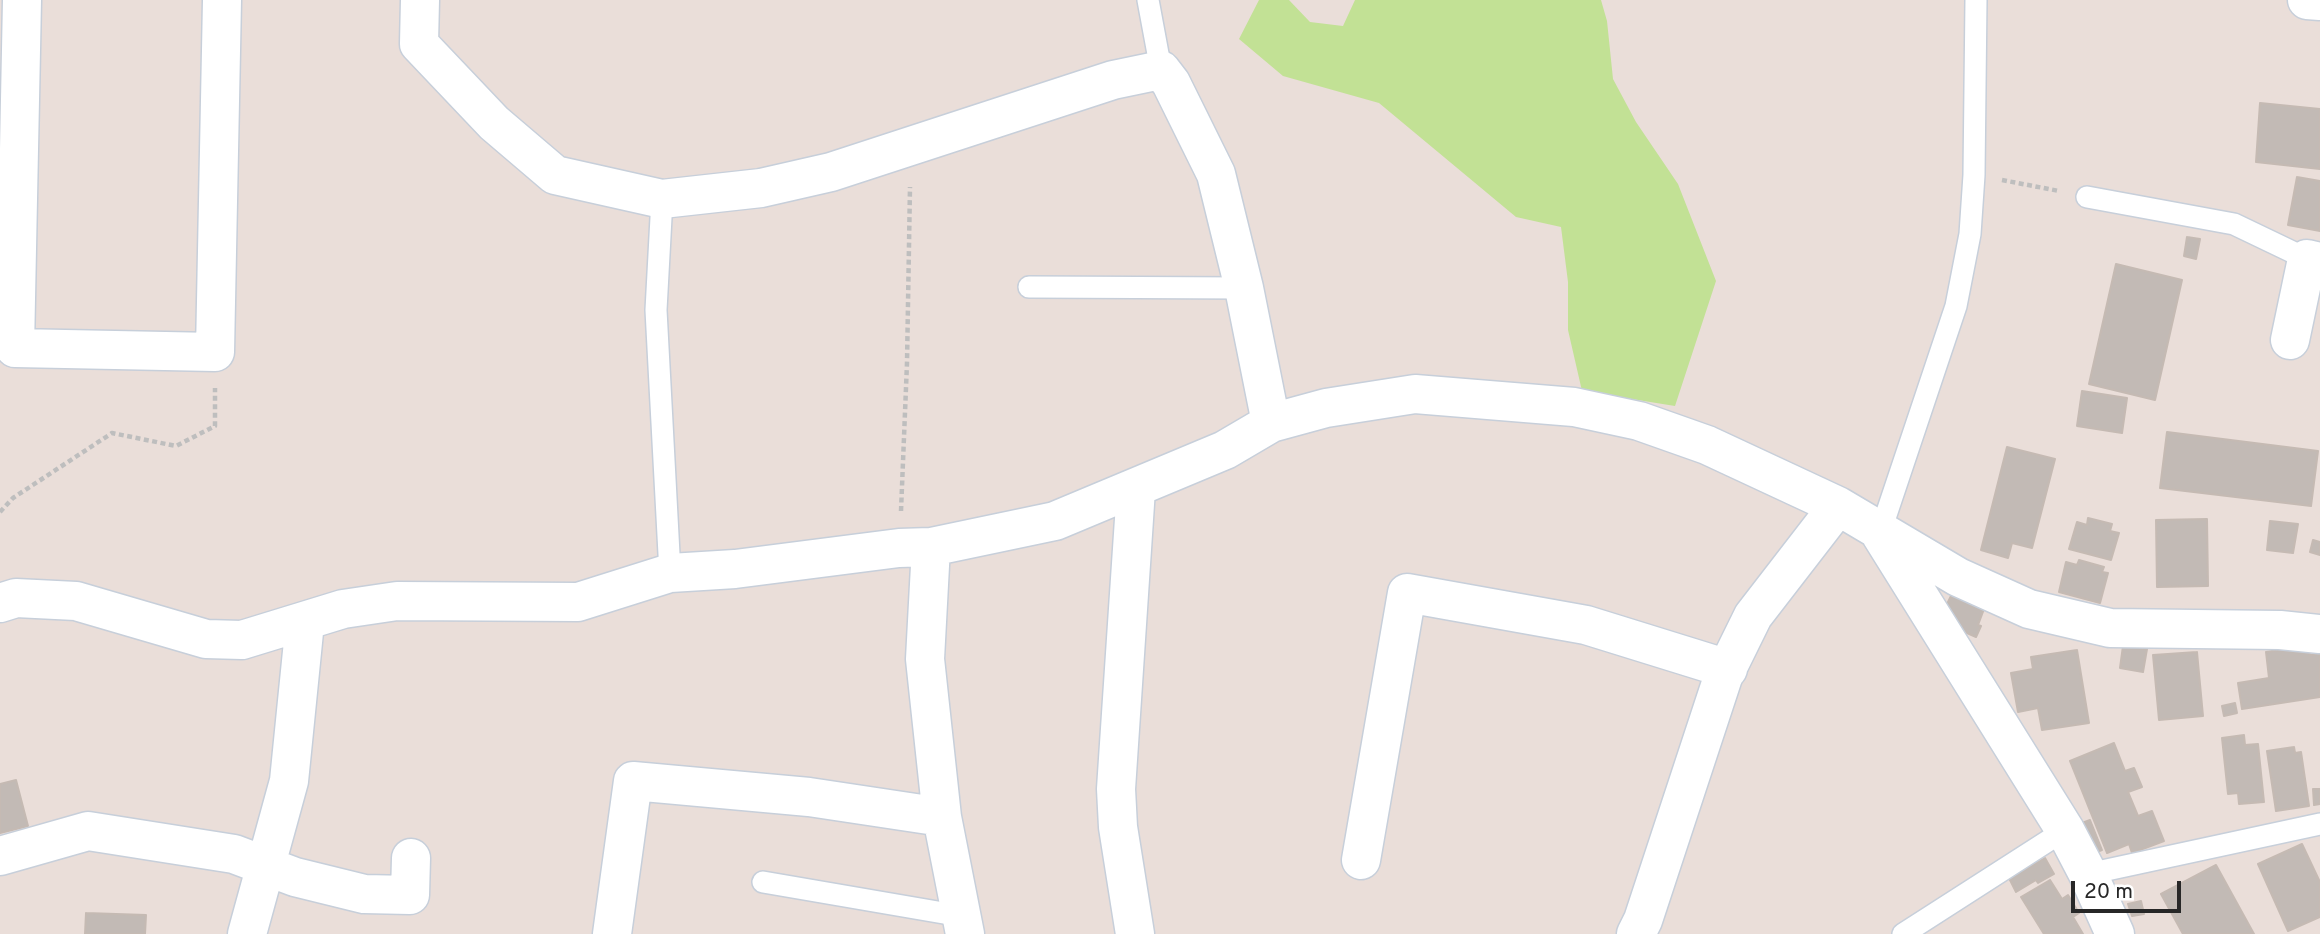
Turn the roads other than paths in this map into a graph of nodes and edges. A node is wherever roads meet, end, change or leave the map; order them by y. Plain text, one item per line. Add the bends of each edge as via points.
1 (22, 0) edge
2 (222, 0) edge
3 (420, 0) edge
4 (1148, 0) edge
5 (1976, 0) edge
6 (2307, 0) edge
7 (2320, 1) edge
8 (1161, 70) junction
9 (2087, 197) road end
10 (662, 199) junction
11 (8, 228) edge
12 (2313, 260) edge
13 (1029, 287) dead end
14 (1244, 288) junction
15 (2290, 340) dead end
16 (1271, 423) junction
17 (1136, 489) junction
18 (1838, 506) junction
19 (1880, 533) junction
20 (915, 547) junction
21 (670, 573) junction
22 (0, 603) edge
23 (305, 622) junction
24 (2320, 634) edge
25 (1728, 670) junction
26 (942, 817) junction
27 (2320, 824) edge
28 (2065, 830) junction
29 (0, 856) edge
30 (411, 858) dead end
31 (1361, 860) dead end
32 (265, 864) junction
33 (2088, 874) junction
34 (763, 882) dead end
35 (963, 925) edge
36 (1640, 932) edge
37 (247, 934) edge
38 (612, 934) edge
39 (1135, 934) edge
40 (1903, 934) edge
41 (2115, 934) edge

1 - 11 street
2 - 11 street via 215,352 15,348
3 - 10 street via 419,44 494,123 555,175
4 - 8 lane
5 - 19 lane via 1970,234 1956,306
6 - 7 street
8 - 10 street via 1113,80 831,172 761,188
8 - 14 street via 1216,174
9 - 12 lane via 2234,224
10 - 21 lane via 656,310
12 - 15 street
13 - 14 lane
14 - 16 street
16 - 17 street via 1224,450
16 - 18 street via 1326,408 1415,394 1574,407 1639,421 1707,445
17 - 20 street via 1055,521
17 - 39 street via 1116,789
18 - 19 street
18 - 25 street via 1753,617
19 - 24 street via 1958,577 2029,609 2110,628
19 - 28 street
20 - 21 street
20 - 26 street
21 - 23 street via 578,602 397,601 343,609
22 - 23 street via 16,598 76,601 206,639 242,640
23 - 32 street via 289,781
25 - 31 street via 1586,625 1407,593
25 - 36 street
26 - 35 street
26 - 38 street via 809,797 633,780
27 - 33 lane
28 - 33 street
28 - 40 lane
29 - 32 street via 88,831 234,853
30 - 32 street via 410,895 364,894 295,877
32 - 37 street
33 - 41 street
34 - 35 lane

